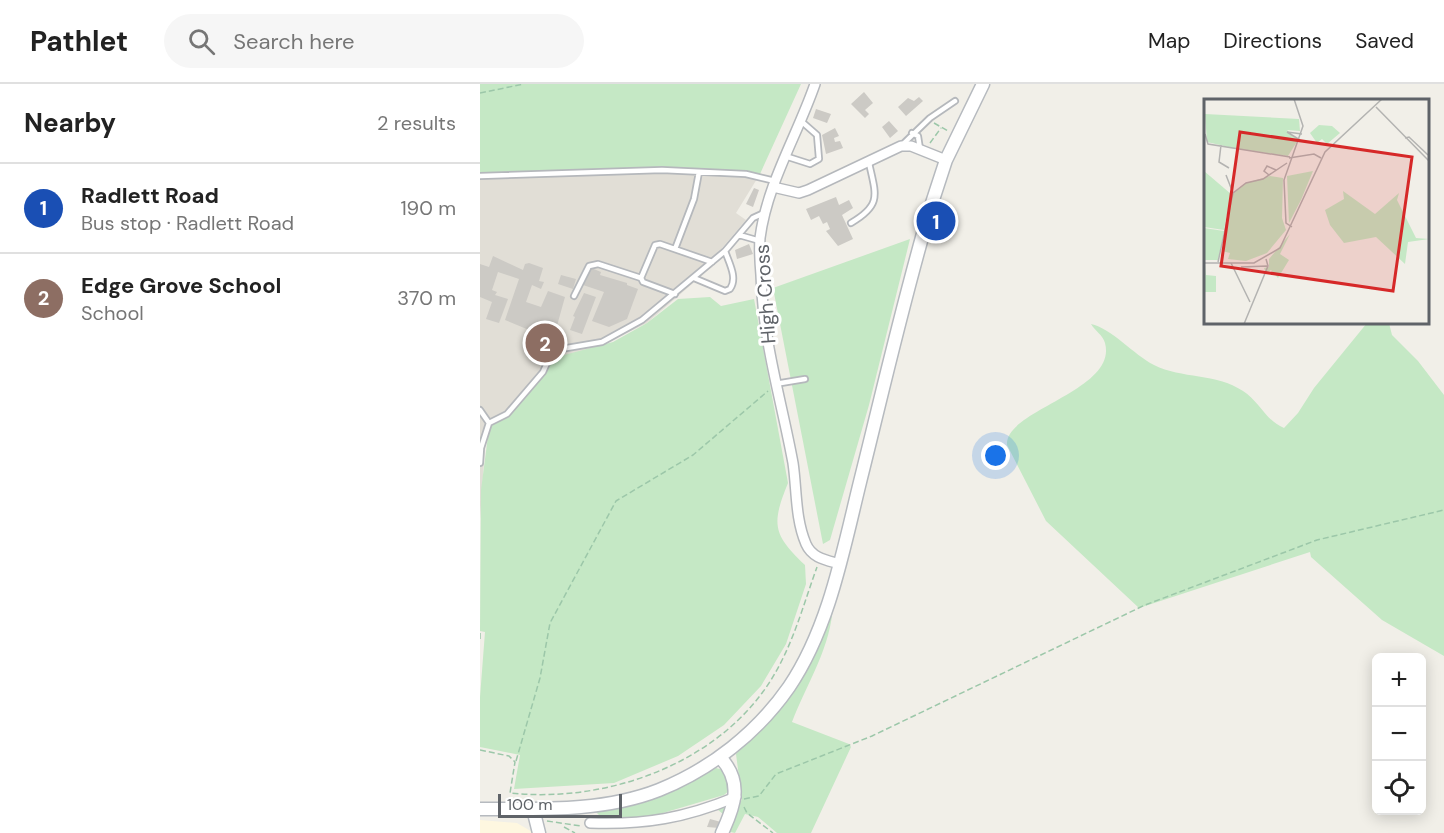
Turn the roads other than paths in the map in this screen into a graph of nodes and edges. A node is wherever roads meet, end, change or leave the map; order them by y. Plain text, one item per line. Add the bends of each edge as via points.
1 (814, 84) edge
2 (983, 84) edge
3 (955, 101) dead end
4 (801, 121) junction
5 (912, 133) junction
6 (902, 146) junction
7 (922, 150) junction
8 (785, 156) junction
9 (946, 160) junction
10 (868, 163) junction
11 (699, 172) junction
12 (480, 176) edge
13 (774, 184) junction
14 (765, 213) junction
15 (851, 223) dead end
16 (739, 235) junction
17 (760, 241) junction
18 (675, 249) junction
19 (725, 250) junction
20 (712, 262) junction
21 (641, 278) junction
22 (694, 278) junction
23 (675, 294) junction
24 (574, 296) dead end
25 (805, 379) dead end
26 (775, 384) junction
27 (480, 410) edge
28 (489, 423) junction
29 (480, 463) edge
30 (840, 564) junction
31 (720, 757) junction
32 (736, 796) junction
33 (480, 809) edge
34 (533, 809) junction
35 (589, 825) road end
36 (538, 832) edge
37 (722, 833) edge

1 - 4 street, High Cross
2 - 9 main road
3 - 5 lane
4 - 8 street, High Cross
4 - 8 lane via 817,135 819,159 810,164
5 - 6 lane
5 - 7 lane via 918,136
6 - 7 street
6 - 10 street
7 - 9 street
8 - 13 street, High Cross
9 - 30 main road via 918,251
10 - 13 street via 799,192
10 - 15 lane via 874,205
11 - 12 lane via 635,170
11 - 13 lane via 746,174
11 - 18 lane via 694,199
13 - 14 street, High Cross
14 - 16 lane via 753,218
14 - 17 street, High Cross
16 - 17 lane
16 - 19 lane
17 - 26 street, High Cross via 764,326
18 - 20 lane
18 - 21 lane via 655,245
19 - 20 lane
19 - 22 lane via 734,277 730,289 725,291
20 - 22 lane
21 - 23 lane
21 - 24 lane via 598,264 589,266
22 - 23 lane
23 - 28 lane via 617,336 551,354 543,372 507,414
25 - 26 lane
26 - 30 street, High Cross via 806,544 820,559
27 - 28 lane
28 - 29 lane
30 - 31 main road via 808,654 789,687 756,727
31 - 32 main road via 732,773
31 - 34 main road via 659,790 628,799
32 - 35 street via 706,809 646,823
32 - 37 main road
33 - 34 main road
34 - 36 main road

